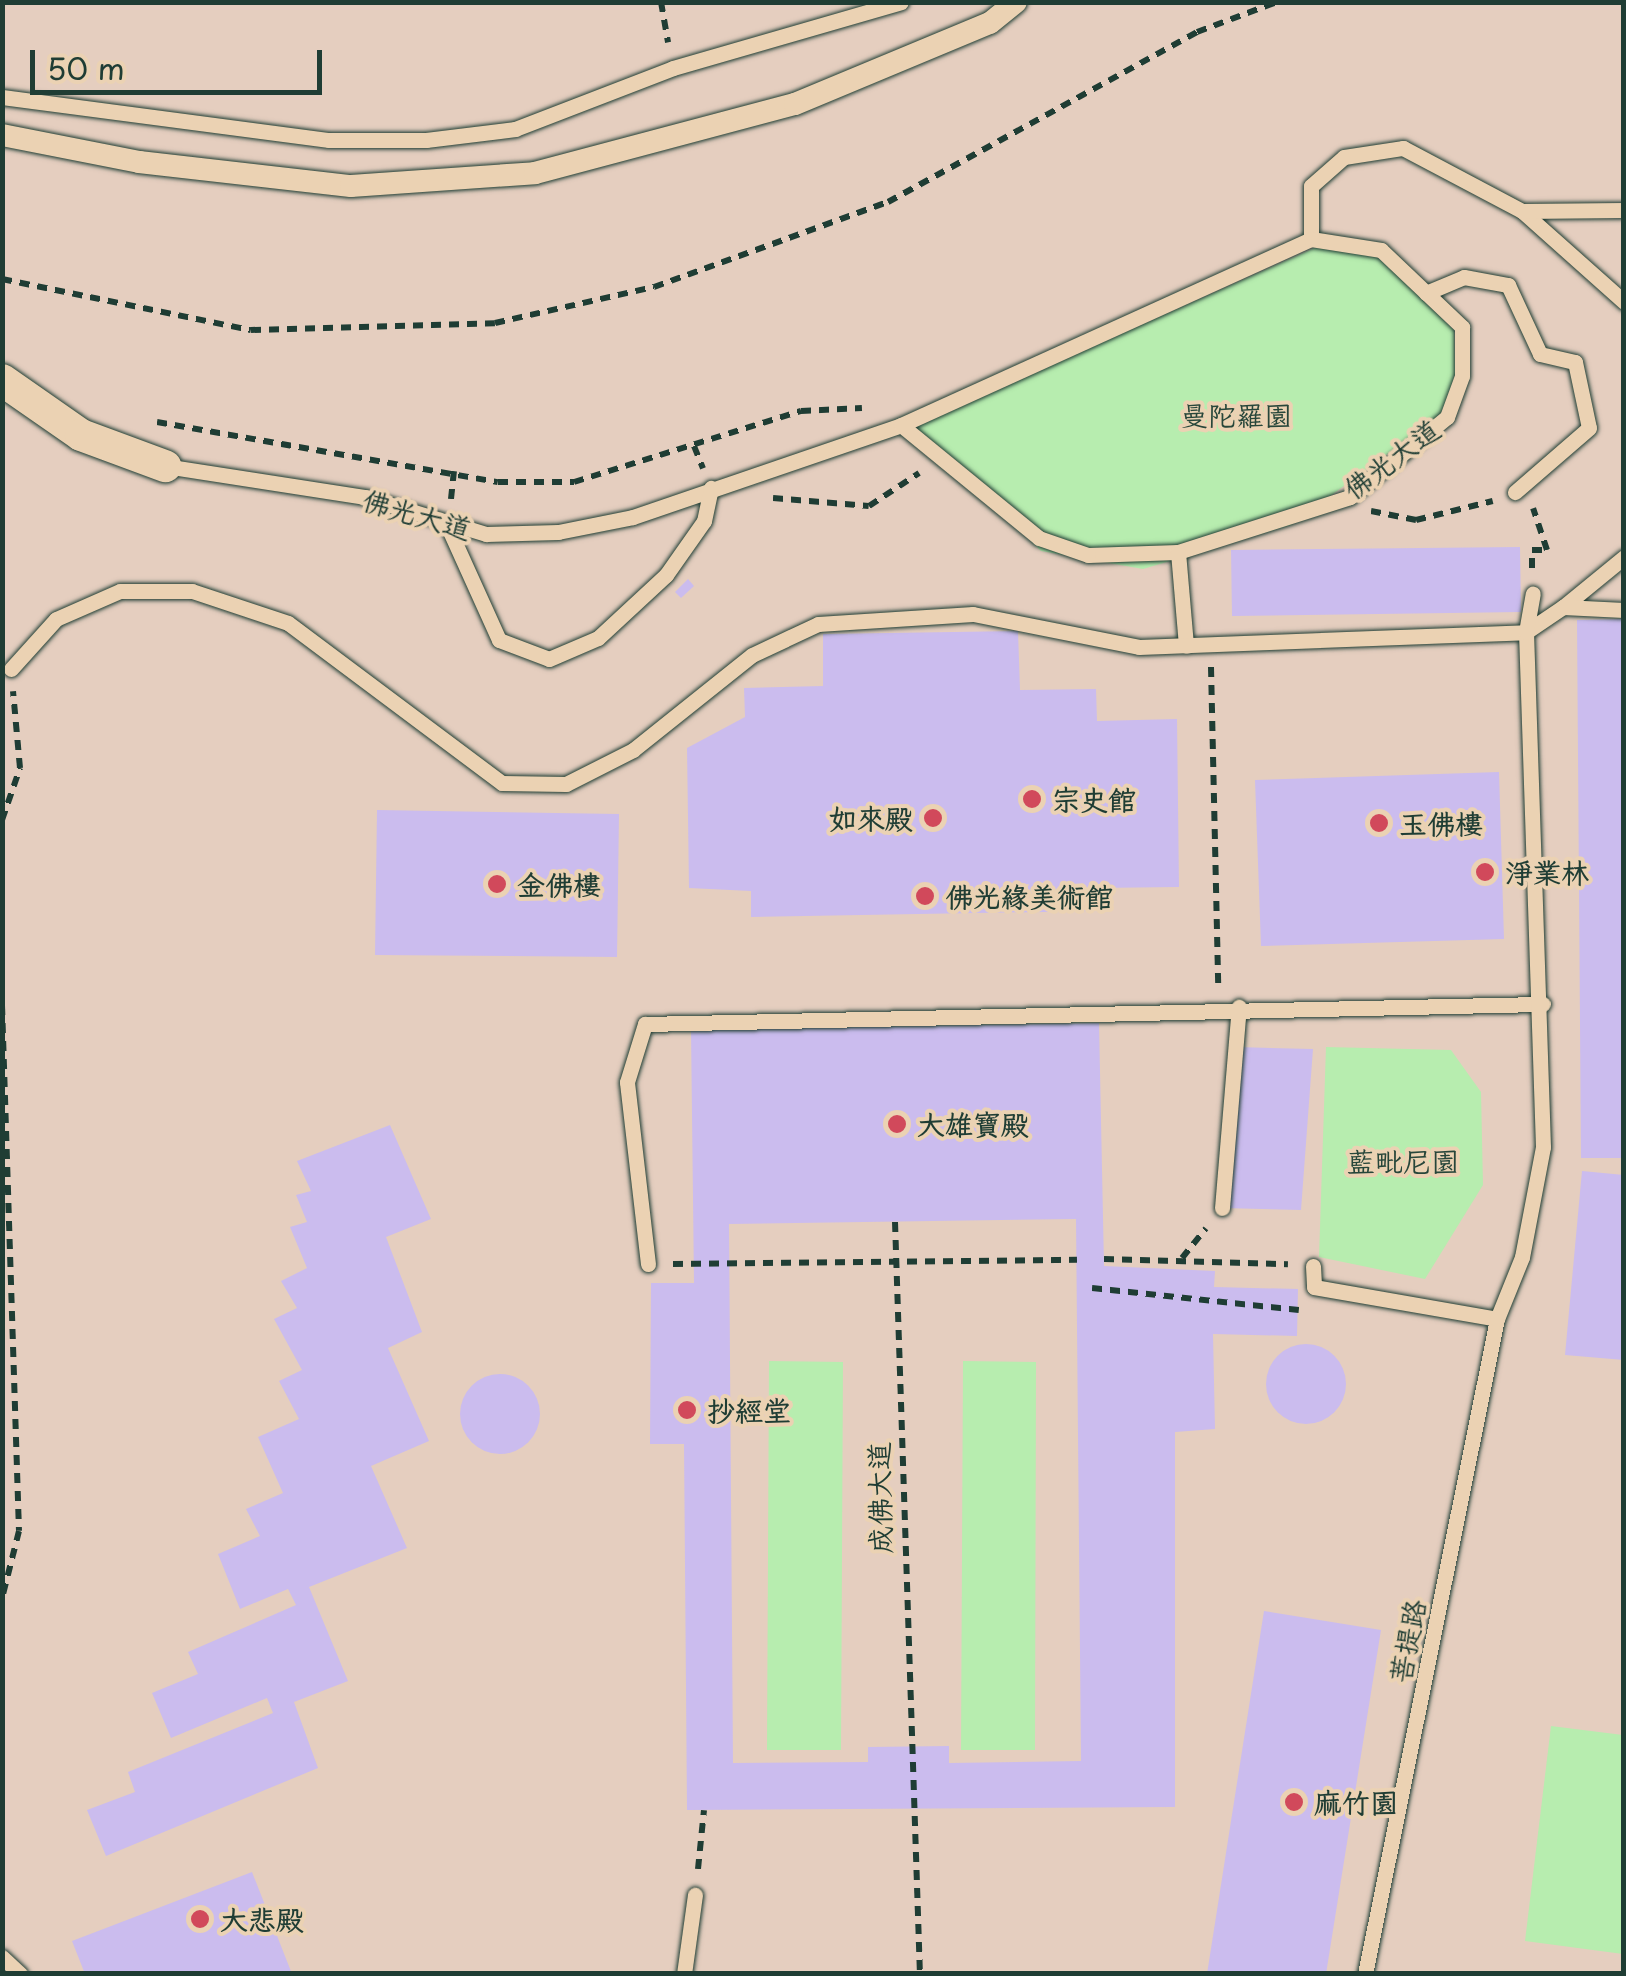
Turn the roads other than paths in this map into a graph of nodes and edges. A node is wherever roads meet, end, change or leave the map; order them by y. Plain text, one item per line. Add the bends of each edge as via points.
1 (900, 2) edge
2 (1016, 2) edge
3 (2, 97) edge
4 (2, 135) edge
5 (1624, 210) edge
6 (1522, 211) junction
7 (1311, 239) junction
8 (1426, 293) junction
9 (1624, 302) edge
10 (2, 380) edge
11 (901, 425) junction
12 (165, 466) joint
13 (711, 488) junction
14 (1515, 492) road end
15 (448, 527) junction
16 (1178, 552) junction
17 (1624, 557) edge
18 (1533, 594) dead end
19 (1563, 607) junction
20 (1624, 610) edge
21 (1526, 632) junction
22 (1186, 646) junction
23 (11, 670) road end
24 (1543, 1004) junction
25 (1238, 1007) junction
26 (1222, 1208) road end
27 (648, 1264) road end
28 (1313, 1266) road end
29 (1497, 1319) junction
30 (695, 1895) road end
31 (2, 1956) edge
32 (20, 1974) edge
33 (684, 1974) edge
34 (1365, 1974) edge

1 - 3 lane via 674,68 548,119 426,140 329,140
2 - 4 street via 990,23 795,104 535,173 351,186
5 - 6 lane
6 - 7 lane via 1404,148 1344,156 1310,186
6 - 9 lane
7 - 8 lane, 佛光大道 via 1381,250
7 - 11 lane, 佛光大道
8 - 14 lane via 1464,277 1508,285 1540,354 1575,362 1590,428
8 - 16 lane, 佛光大道 via 1462,327 1462,376 1447,417 1350,497
10 - 12 street, 佛光大道 via 81,435
11 - 13 lane, 佛光大道
11 - 16 lane, 佛光大道 via 1039,538 1088,555
12 - 15 lane, 佛光大道 via 365,497
13 - 15 lane, 佛光大道 via 558,532
13 - 15 lane via 704,521 666,575 598,638 549,659 499,640
16 - 22 lane
17 - 19 lane
18 - 21 lane, 菩提路
19 - 20 lane
19 - 21 lane
21 - 22 lane
21 - 24 lane, 菩提路
22 - 23 lane via 1139,647 973,614 818,624 752,654 633,750 566,784 502,783 288,623 192,591 120,591 56,619
24 - 25 lane
24 - 29 lane, 菩提路 via 1537,1193
25 - 26 lane
25 - 27 lane via 645,1024 627,1082
28 - 29 lane via 1314,1287
29 - 34 lane, 菩提路
30 - 33 lane
31 - 32 lane

